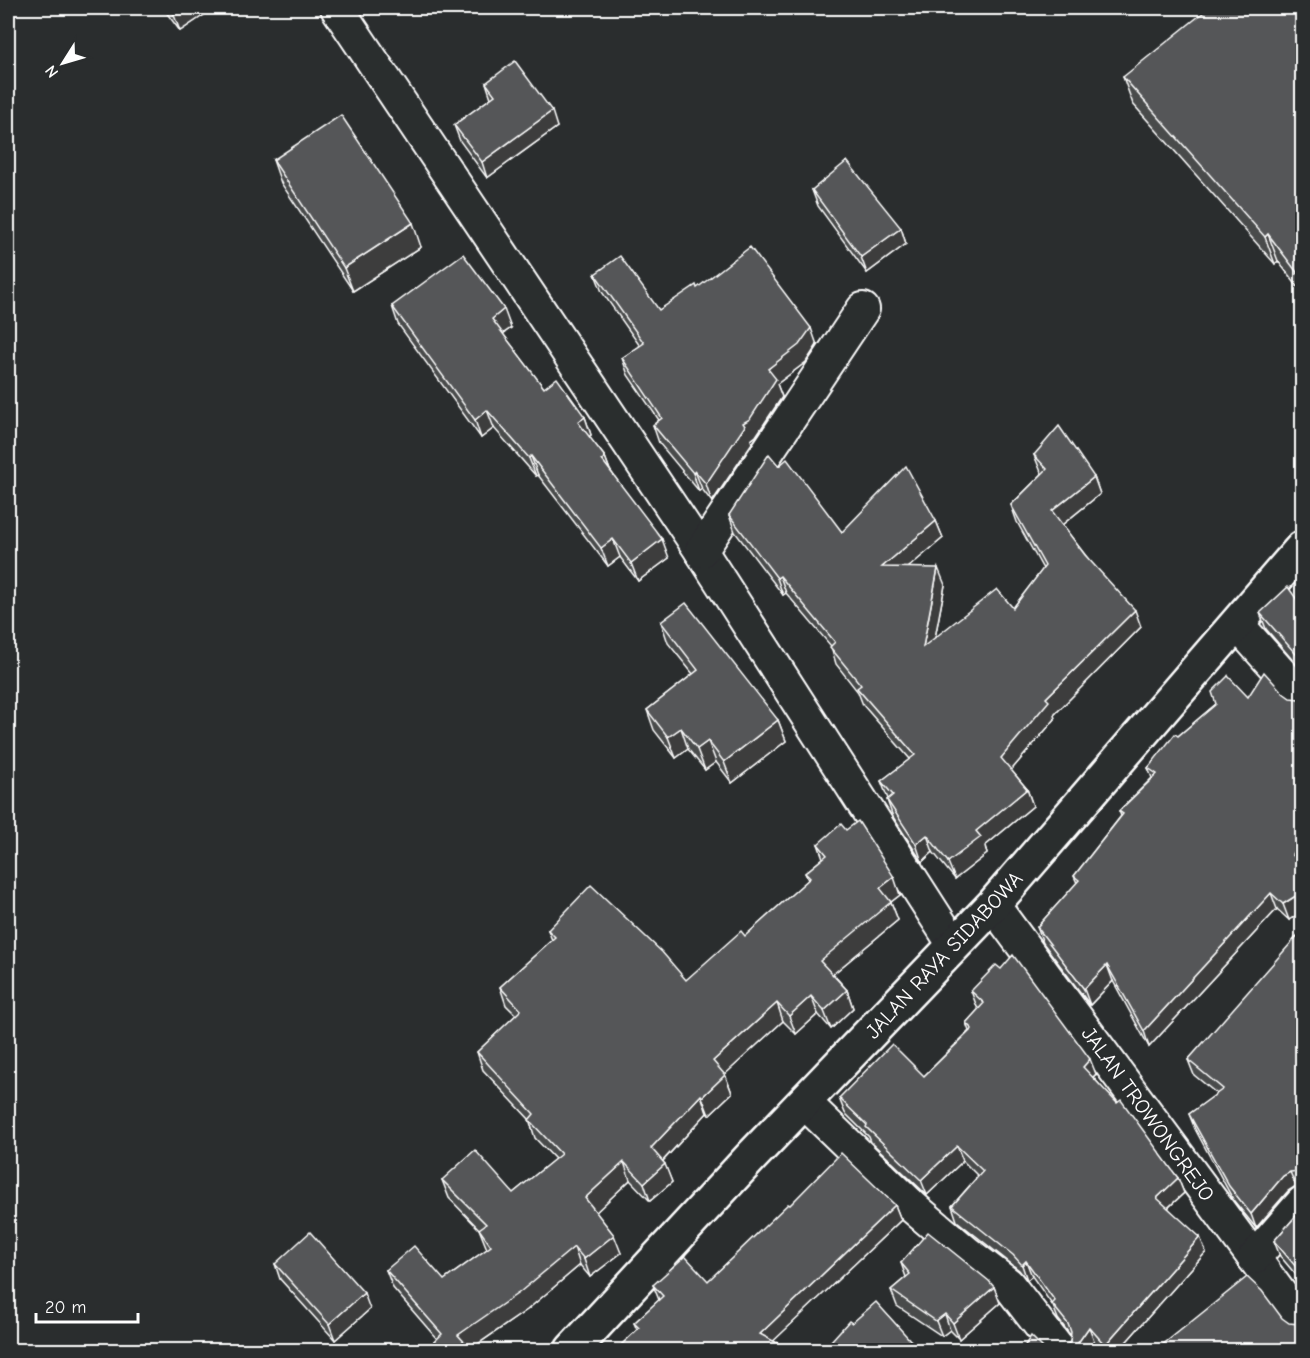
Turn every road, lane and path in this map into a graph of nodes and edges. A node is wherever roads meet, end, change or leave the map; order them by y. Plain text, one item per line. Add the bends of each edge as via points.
1 (337, 8) edge
2 (863, 309) dead end
3 (1302, 548) edge
4 (701, 551) junction
5 (1238, 625) junction
6 (1302, 697) edge
7 (993, 905) junction
8 (954, 945) junction
9 (804, 1102) junction
10 (1302, 1203) edge
11 (1254, 1258) junction
12 (1302, 1323) edge
13 (572, 1350) edge
14 (1059, 1350) edge

1 - 4 street
2 - 4 street
3 - 5 highway, JALAN RAYA SIDABOWA
4 - 8 street
5 - 6 street
5 - 7 highway, JALAN RAYA SIDABOWA
7 - 8 highway, JALAN RAYA SIDABOWA
7 - 11 street, JALAN TROWONGREJO
8 - 9 highway, JALAN RAYA SIDABOWA
9 - 13 highway, JALAN RAYA SIDABOWA
9 - 14 street via 914,1208 1008,1284
10 - 11 street
11 - 12 street, JALAN TROWONGREJO

